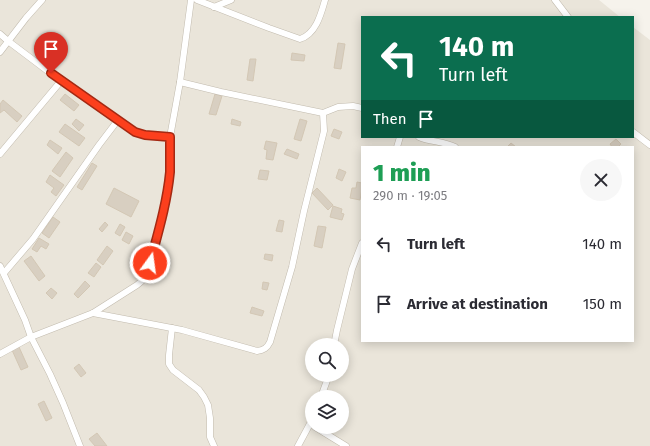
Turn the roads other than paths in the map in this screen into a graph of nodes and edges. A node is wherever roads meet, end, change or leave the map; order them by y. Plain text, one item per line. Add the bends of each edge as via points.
1 (42, 0) edge
2 (191, 0) edge
3 (197, 0) edge
4 (231, 0) edge
5 (325, 0) edge
6 (555, 0) edge
7 (214, 7) junction
8 (567, 16) edge
9 (0, 34) edge
10 (8, 41) junction
11 (0, 52) edge
12 (61, 81) junction
13 (180, 82) junction
14 (361, 108) edge
15 (323, 113) junction
16 (118, 120) junction
17 (634, 133) edge
18 (170, 137) junction
19 (421, 138) edge
20 (650, 145) edge
21 (452, 146) edge
22 (0, 154) edge
23 (361, 246) edge
24 (0, 266) edge
25 (4, 273) junction
26 (93, 314) junction
27 (172, 328) junction
28 (31, 337) junction
29 (335, 338) edge
30 (0, 354) edge
31 (306, 434) edge
32 (327, 434) edge
33 (80, 446) edge
34 (214, 446) edge
35 (298, 446) edge
36 (346, 446) edge

1 - 10 street
2 - 13 street
3 - 7 street
4 - 7 street
5 - 7 street via 314,27 300,39
6 - 8 street
9 - 10 street
10 - 11 street
10 - 12 street
12 - 16 street
12 - 22 street
13 - 15 street
13 - 18 street
14 - 15 street via 338,107
15 - 27 street via 324,131 292,267 267,347 257,351
16 - 18 street via 135,132
16 - 25 street via 33,239
17 - 20 street
18 - 26 street via 168,187 164,210 146,274 137,285
19 - 21 street
23 - 29 street via 352,269
24 - 25 street
25 - 28 street
26 - 27 street
26 - 28 street
27 - 34 street via 169,364 172,370 204,397 208,405 210,437
28 - 30 street
28 - 33 street via 50,374
31 - 35 street
32 - 36 street

